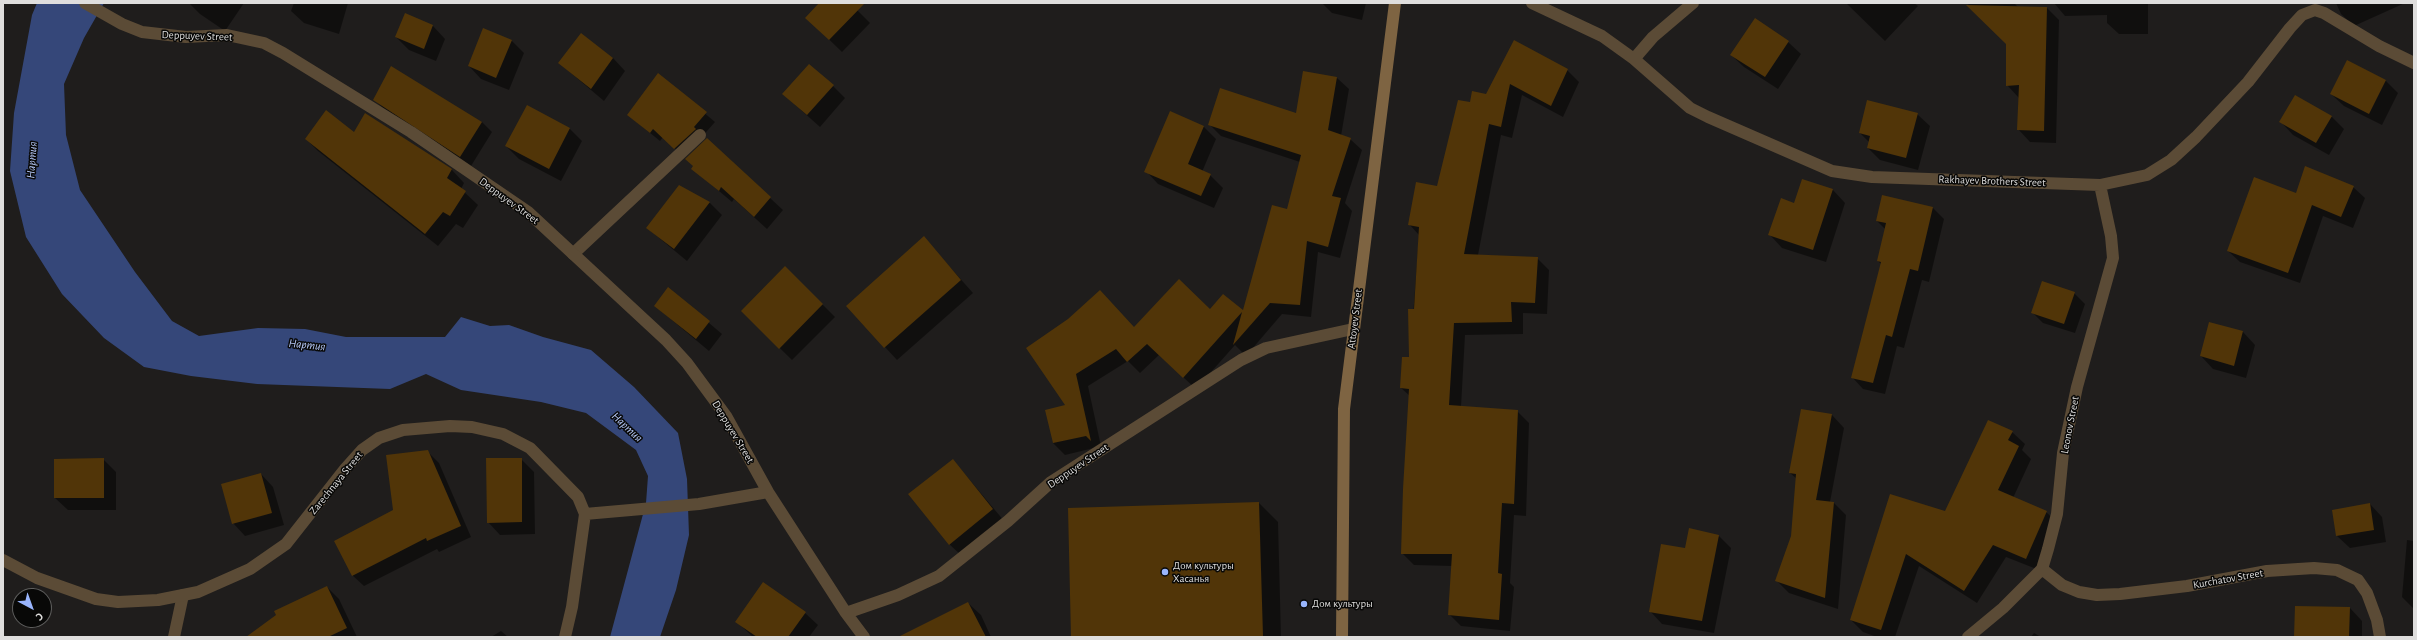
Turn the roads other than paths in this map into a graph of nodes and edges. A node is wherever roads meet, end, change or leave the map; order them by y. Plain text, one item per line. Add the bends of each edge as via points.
1 (85, 3) edge
2 (1395, 3) edge
3 (1532, 3) edge
4 (1693, 3) edge
5 (1634, 59) junction
6 (2414, 63) edge
7 (700, 135) dead end
8 (2100, 185) junction
9 (573, 254) junction
10 (1353, 329) junction
11 (768, 492) junction
12 (585, 514) junction
13 (3, 560) edge
14 (2042, 569) junction
15 (183, 595) junction
16 (846, 613) junction
17 (174, 637) edge
18 (565, 637) edge
19 (864, 637) edge
20 (1342, 637) edge
21 (1968, 637) edge
22 (2380, 637) edge

1 - 9 street, Deppuyev Street via 142,32 180,37 226,35 264,43 411,132 528,212
2 - 10 street, Attoyev Street
3 - 5 street, Rakhayev Brothers Street via 1602,36
4 - 5 street via 1658,32
5 - 8 street, Rakhayev Brothers Street via 1690,108 1779,150 1832,171 1887,178
6 - 8 street, Rakhayev Brothers Street via 2379,46 2324,13 2315,10 2302,15 2248,82 2171,160 2146,175
7 - 9 street
8 - 14 street, Leonov Street via 2112,236 2112,258 2077,387 2063,453 2057,514
9 - 11 street, Deppuyev Street via 666,340 687,363 726,416
10 - 16 street, Deppuyev Street via 1266,348 1241,360 1051,482 1008,521 939,576 898,595
10 - 20 street, Attoyev Street via 1344,409
11 - 12 street via 699,504
11 - 16 street, Deppuyev Street
12 - 15 street, Zarechnaya Street via 578,497 530,448 502,434 450,426 403,430 379,438 362,450 286,544 250,569 198,592
12 - 18 street via 572,607
13 - 15 street, Zarechnaya Street via 37,578 96,599 118,602 158,600
14 - 21 street, Leonov Street via 2003,608
14 - 22 street, Kurchatov Street via 2062,585 2079,592 2097,595 2187,586 2267,571 2314,568 2337,570 2358,580 2367,593
15 - 17 street
16 - 19 street

